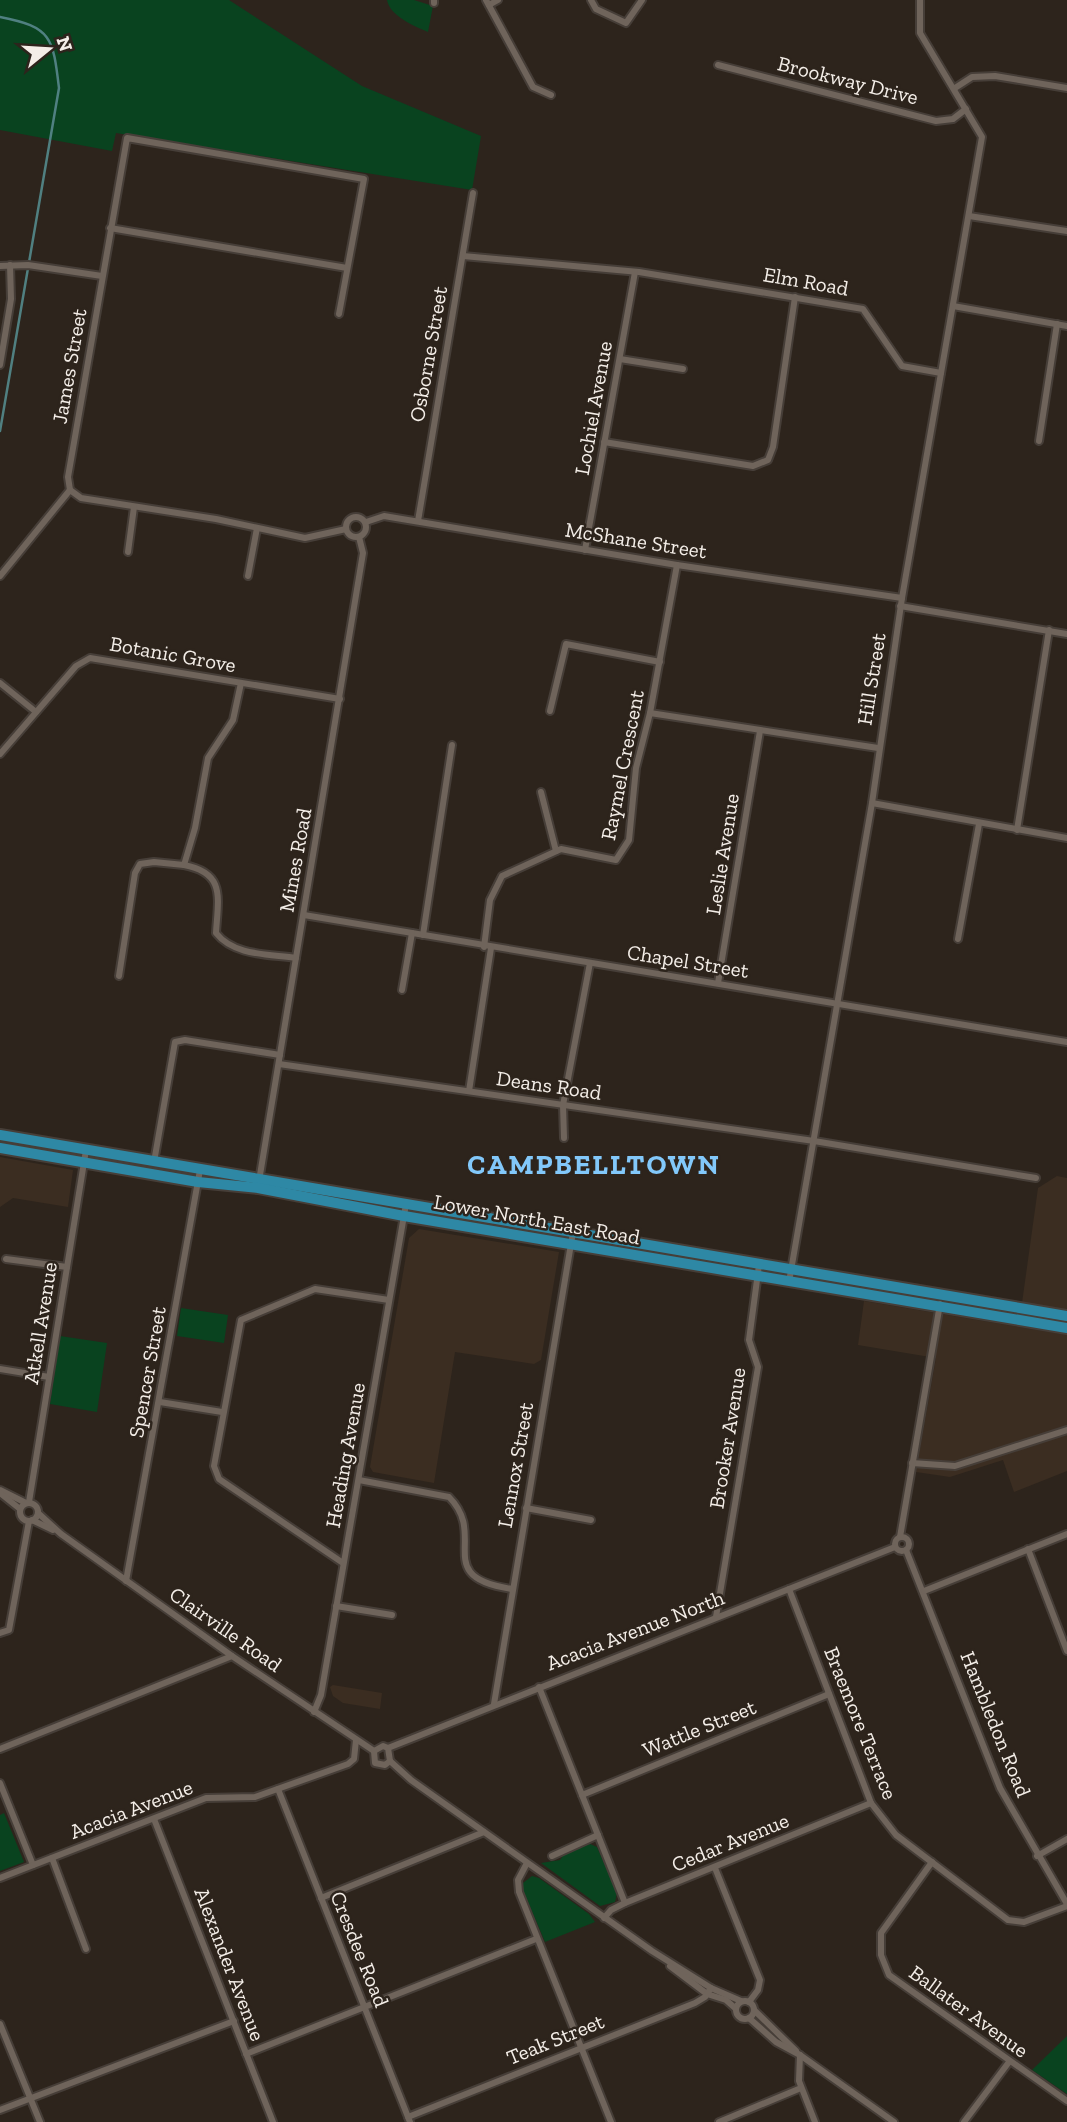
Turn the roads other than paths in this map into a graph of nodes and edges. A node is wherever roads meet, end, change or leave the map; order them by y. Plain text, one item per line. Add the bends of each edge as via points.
1 (498, 0) edge
2 (591, 0) edge
3 (642, 0) edge
4 (920, 0) edge
5 (487, 3) edge
6 (718, 65) dead end
7 (954, 88) junction
8 (1067, 88) edge
9 (551, 95) dead end
10 (966, 108) junction
11 (473, 193) dead end
12 (970, 216) junction
13 (110, 228) junction
14 (1067, 232) edge
15 (463, 256) junction
16 (10, 265) junction
17 (0, 266) edge
18 (348, 268) junction
19 (635, 272) junction
20 (102, 276) junction
21 (796, 297) junction
22 (953, 306) junction
23 (339, 314) dead end
24 (1057, 324) junction
25 (1067, 326) edge
26 (620, 359) junction
27 (0, 365) edge
28 (683, 369) dead end
29 (941, 373) junction
30 (1040, 441) dead end
31 (604, 442) junction
32 (70, 491) junction
33 (134, 507) junction
34 (418, 521) junction
35 (366, 522) junction
36 (257, 528) junction
37 (346, 529) junction
38 (359, 537) junction
39 (585, 550) junction
40 (128, 552) dead end
41 (677, 565) junction
42 (0, 576) edge
43 (248, 576) dead end
44 (901, 602) junction
45 (1049, 631) junction
46 (1067, 634) edge
47 (660, 662) junction
48 (0, 683) edge
49 (241, 683) junction
50 (340, 699) junction
51 (551, 711) dead end
52 (36, 712) junction
53 (650, 713) junction
54 (760, 731) junction
55 (452, 745) dead end
56 (878, 748) junction
57 (0, 754) edge
58 (541, 792) dead end
59 (872, 803) junction
60 (979, 824) junction
61 (1017, 830) junction
62 (1067, 838) edge
63 (556, 851) junction
64 (184, 865) junction
65 (304, 915) junction
66 (412, 933) junction
67 (423, 935) junction
68 (958, 939) dead end
69 (487, 947) junction
70 (296, 958) junction
71 (590, 963) junction
72 (119, 976) dead end
73 (718, 983) junction
74 (402, 990) dead end
75 (837, 1003) junction
76 (1067, 1042) edge
77 (280, 1055) junction
78 (279, 1064) junction
79 (469, 1091) junction
80 (563, 1105) junction
81 (0, 1135) edge
82 (564, 1138) dead end
83 (814, 1141) junction
84 (0, 1148) edge
85 (86, 1150) junction
86 (154, 1162) junction
87 (83, 1163) junction
88 (200, 1170) junction
89 (1036, 1178) dead end
90 (198, 1182) junction
91 (259, 1183) junction
92 (406, 1203) junction
93 (404, 1216) junction
94 (573, 1233) junction
95 (570, 1244) junction
96 (6, 1259) dead end
97 (67, 1267) junction
98 (758, 1271) junction
99 (790, 1276) junction
100 (389, 1300) junction
101 (940, 1301) junction
102 (1067, 1316) edge
103 (1067, 1328) edge
104 (0, 1369) edge
105 (49, 1377) junction
106 (160, 1402) junction
107 (222, 1412) junction
108 (1067, 1430) edge
109 (912, 1463) junction
110 (359, 1480) junction
111 (0, 1492) edge
112 (27, 1502) junction
113 (526, 1508) junction
114 (20, 1509) junction
115 (38, 1513) junction
116 (591, 1520) dead end
117 (30, 1521) junction
118 (61, 1534) junction
119 (1067, 1534) edge
120 (900, 1537) junction
121 (895, 1547) junction
122 (1028, 1549) junction
123 (906, 1550) junction
124 (343, 1563) junction
125 (126, 1581) junction
126 (512, 1589) junction
127 (789, 1589) junction
128 (923, 1591) junction
129 (336, 1606) junction
130 (392, 1615) dead end
131 (716, 1617) junction
132 (0, 1633) edge
133 (1067, 1651) edge
134 (232, 1656) junction
135 (539, 1687) junction
136 (829, 1694) junction
137 (494, 1704) junction
138 (314, 1712) junction
139 (356, 1740) junction
140 (388, 1748) junction
141 (0, 1749) edge
142 (374, 1751) junction
143 (390, 1761) junction
144 (0, 1783) edge
145 (278, 1789) junction
146 (582, 1795) junction
147 (871, 1803) junction
148 (154, 1819) junction
149 (484, 1832) junction
150 (598, 1835) junction
151 (1067, 1839) edge
152 (552, 1856) dead end
153 (1037, 1856) junction
154 (52, 1858) junction
155 (932, 1862) junction
156 (527, 1863) junction
157 (33, 1865) junction
158 (715, 1868) junction
159 (0, 1878) edge
160 (321, 1898) junction
161 (625, 1903) junction
162 (1067, 1905) edge
163 (604, 1919) junction
164 (537, 1939) junction
165 (86, 1949) dead end
166 (709, 1991) junction
167 (745, 2001) junction
168 (364, 2007) junction
169 (735, 2008) junction
170 (754, 2010) junction
171 (750, 2018) junction
172 (234, 2021) junction
173 (0, 2024) edge
174 (581, 2047) junction
175 (246, 2054) junction
176 (800, 2055) junction
177 (1009, 2062) junction
178 (801, 2088) junction
179 (31, 2098) junction
180 (1067, 2101) edge
181 (0, 2110) edge
182 (409, 2120) edge
183 (40, 2122) edge
184 (273, 2122) edge
185 (611, 2122) edge
186 (719, 2122) edge
187 (814, 2122) edge
188 (894, 2122) edge
189 (964, 2122) edge

1 - 5 street
2 - 3 street via 596,9 626,23
4 - 7 street, Hill Street via 920,33
5 - 9 street via 533,88
6 - 10 street, Brookway Drive via 936,121 953,119
7 - 8 street via 972,77 995,76
7 - 10 street, Hill Street
10 - 12 street, Hill Street via 982,137
11 - 15 street, Osborne Street
12 - 14 street
12 - 22 street, Hill Street
13 - 18 street
13 - 18 street, James Street via 127,138 364,179
13 - 20 street, James Street
15 - 19 street, Elm Road
15 - 34 street, Osborne Street
16 - 17 street
16 - 20 street
16 - 27 street via 11,299
18 - 23 street
19 - 21 street, Elm Road
19 - 26 street, Lochiel Avenue
20 - 32 street, James Street via 68,477
21 - 29 street, Elm Road via 863,309 902,366
21 - 31 street via 768,460 753,466
22 - 24 street
22 - 29 street, Hill Street
24 - 25 street
24 - 30 street
26 - 28 street
26 - 31 street, Lochiel Avenue
29 - 44 street, Hill Street
31 - 39 street, Lochiel Avenue
32 - 33 street via 81,498
32 - 42 street
33 - 36 street
33 - 40 street
34 - 35 street, McShane Street via 384,516
34 - 39 street, McShane Street
35 - 37 street via 355,516
35 - 38 street via 366,531
36 - 37 street via 305,538
36 - 43 street
37 - 38 street via 349,535
38 - 50 street, Mines Road via 363,553
39 - 41 street, McShane Street
41 - 44 street, McShane Street
41 - 47 street, Raymel Crescent
44 - 45 street, McShane Street
44 - 56 street, Hill Street
45 - 46 street, McShane Street
45 - 61 street
47 - 51 street via 566,644
47 - 53 street, Raymel Crescent
48 - 52 street
49 - 50 street, Botanic Grove
49 - 52 street, Botanic Grove via 90,658 76,666
49 - 64 street via 233,720 208,758
50 - 65 street, Mines Road
52 - 57 street, Botanic Grove
53 - 54 street
53 - 63 street, Raymel Crescent via 636,768 629,840 622,853 615,860
54 - 56 street
54 - 73 street, Leslie Avenue
55 - 67 street
56 - 59 street, Hill Street
58 - 63 street
59 - 60 street
59 - 75 street, Hill Street
60 - 61 street
60 - 68 street
61 - 62 street
63 - 69 street via 502,876 490,900
64 - 70 street via 212,876 218,891 216,933 225,944
64 - 72 street via 140,864
65 - 66 street, Chapel Street
65 - 70 street, Mines Road
66 - 67 street, Chapel Street
66 - 74 street
67 - 69 street, Chapel Street
69 - 71 street, Chapel Street
69 - 79 street
70 - 77 street, Mines Road
71 - 73 street, Chapel Street
71 - 80 street
73 - 75 street, Chapel Street
75 - 76 street, Chapel Street
75 - 83 street, Hill Street
77 - 78 street, Mines Road
77 - 86 street via 175,1042
78 - 79 street, Deans Road
78 - 91 street, Mines Road
79 - 80 street, Deans Road
80 - 82 street
80 - 83 street, Deans Road
81 - 85 main road, Lower North East Road
83 - 89 street, Deans Road
83 - 99 street, Hill Street
84 - 87 main road, Lower North East Road
85 - 86 main road, Lower North East Road
85 - 87 street, Atkell Avenue
86 - 88 main road, Lower North East Road
87 - 90 main road, Lower North East Road
87 - 97 street, Atkell Avenue
88 - 90 street, Spencer Street
88 - 91 main road, Lower North East Road
90 - 91 main road, Lower North East Road
90 - 106 street, Spencer Street
91 - 92 main road, Lower North East Road
91 - 93 main road, Lower North East Road
92 - 93 street, Heading Avenue
92 - 94 main road, Lower North East Road
93 - 95 main road, Lower North East Road
93 - 100 street, Heading Avenue
94 - 95 street, Lennox Street
94 - 98 main road, Lower North East Road
95 - 98 main road, Lower North East Road
95 - 113 street, Lennox Street
96 - 97 street
97 - 105 street, Atkell Avenue
98 - 99 main road, Lower North East Road
98 - 131 street, Brooker Avenue via 749,1340 758,1367
99 - 101 main road, Lower North East Road
100 - 107 street via 315,1289 241,1320
100 - 110 street, Heading Avenue
101 - 102 main road, Lower North East Road
101 - 103 main road, Lower North East Road
101 - 109 street
104 - 105 street
105 - 112 street, Atkell Avenue
106 - 107 street
106 - 125 street, Spencer Street
107 - 124 street via 214,1466 219,1479
108 - 109 street via 955,1466
109 - 120 street
110 - 124 street, Heading Avenue
110 - 126 street via 449,1497 463,1517 469,1573 482,1584
111 - 112 street
111 - 114 street
112 - 114 street
112 - 115 street via 35,1504
113 - 116 street
113 - 126 street, Lennox Street
114 - 117 street via 20,1516
115 - 117 street
115 - 118 street, Clairville Road
117 - 118 street, Clairville Road
117 - 132 street via 9,1630
118 - 125 street, Clairville Road
119 - 122 street
120 - 121 street
120 - 123 street via 908,1540
121 - 123 street
121 - 127 street, Acacia Avenue North
122 - 128 street
122 - 133 street
123 - 128 street, Hambledon Road
124 - 129 street, Heading Avenue
125 - 134 street, Clairville Road
126 - 137 street, Lennox Street
127 - 131 street, Acacia Avenue North
127 - 136 street, Braemore Terrace
128 - 153 street, Hambledon Road via 1000,1788
129 - 130 street
129 - 138 street, Heading Avenue
131 - 135 street, Acacia Avenue North
134 - 138 street, Clairville Road
134 - 141 street
135 - 137 street, Acacia Avenue North
135 - 146 street
136 - 146 street, Wattle Street
136 - 147 street, Braemore Terrace
137 - 140 street, Acacia Avenue North
138 - 139 street, Clairville Road
139 - 142 street, Clairville Road
139 - 145 street via 350,1763
140 - 142 street
140 - 143 street
142 - 143 street via 376,1763
143 - 149 street
144 - 157 street
145 - 148 street, Acacia Avenue via 245,1800 206,1798
145 - 160 street, Cresdee Road
146 - 150 street
147 - 155 street, Braemore Terrace via 896,1835
147 - 158 street, Cedar Avenue
148 - 154 street, Acacia Avenue
148 - 172 street, Alexander Avenue
149 - 156 street
149 - 160 street
150 - 152 street
150 - 161 street
151 - 153 street
153 - 162 street, Hambledon Road
154 - 157 street, Acacia Avenue
154 - 165 street
155 - 162 street, Braemore Terrace via 1008,1920 1024,1922
155 - 177 street, Ballater Avenue via 881,1933 881,1955 889,1975
156 - 163 street
156 - 164 street via 517,1887
157 - 159 street, Acacia Avenue
158 - 161 street, Cedar Avenue
158 - 167 street via 759,1975 760,1986
160 - 168 street, Cresdee Road
161 - 163 street, Cedar Avenue
163 - 166 street
164 - 168 street
164 - 174 street
166 - 167 street
166 - 169 street
166 - 174 street, Teak Street via 688,2005
167 - 169 street
167 - 170 street
168 - 175 street
168 - 182 street, Cresdee Road
169 - 171 street via 740,2018
170 - 171 street
170 - 176 street
171 - 176 street via 776,2042
172 - 175 street, Alexander Avenue
172 - 179 street
173 - 179 street
174 - 182 street, Teak Street
174 - 185 street
175 - 184 street, Alexander Avenue
176 - 178 street via 797,2074
176 - 188 street
177 - 180 street, Ballater Avenue
177 - 189 street
178 - 186 street
178 - 187 street
179 - 181 street
179 - 183 street

